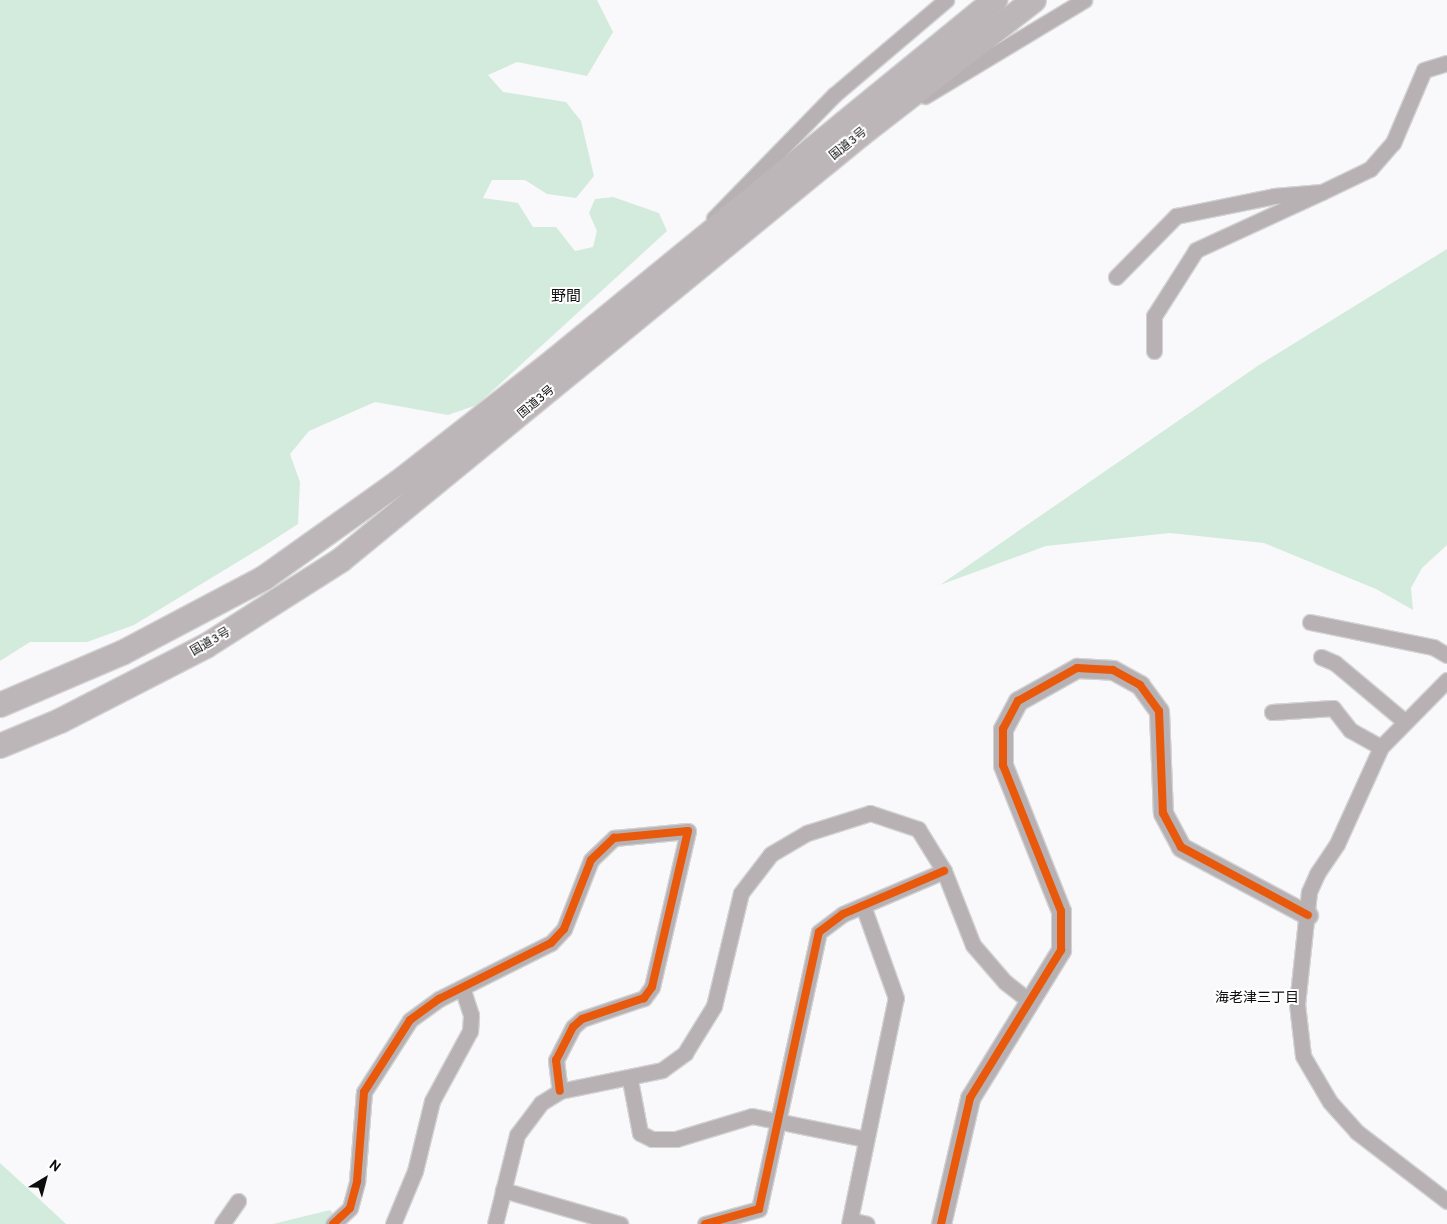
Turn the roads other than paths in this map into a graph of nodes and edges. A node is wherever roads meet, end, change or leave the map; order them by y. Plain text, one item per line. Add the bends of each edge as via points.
1 (946, 0) edge
2 (995, 0) edge
3 (1034, 0) edge
4 (1084, 0) edge
5 (1447, 63) edge
6 (860, 135) junction
7 (1322, 192) junction
8 (1116, 277) dead end
9 (648, 285) junction
10 (1154, 351) dead end
11 (1310, 622) dead end
12 (1447, 655) edge
13 (1321, 657) dead end
14 (1447, 680) edge
15 (0, 705) edge
16 (1272, 712) dead end
17 (1403, 720) junction
18 (0, 746) edge
19 (1381, 747) junction
20 (944, 871) junction
21 (863, 906) junction
22 (1308, 915) junction
23 (462, 988) junction
24 (1029, 1001) junction
25 (630, 1080) junction
26 (560, 1091) junction
27 (778, 1120) junction
28 (865, 1140) junction
29 (503, 1190) junction
30 (238, 1201) dead end
31 (1447, 1201) edge
32 (849, 1222) edge
33 (222, 1224) edge
34 (334, 1224) edge
35 (393, 1224) edge
36 (495, 1224) edge
37 (620, 1224) edge
38 (705, 1224) edge
39 (867, 1224) edge
40 (941, 1224) edge

1 - 9 street via 834,95
2 - 9 highway, 国道3号
3 - 6 highway, 国道3号
4 - 6 street
5 - 7 street via 1424,70 1416,82 1394,143 1383,157 1347,182
6 - 18 highway, 国道3号 via 341,560 206,646 60,721
7 - 8 street via 1274,196 1176,216
7 - 10 street via 1196,250 1154,316
9 - 15 highway, 国道3号 via 399,482 264,578 189,620
11 - 12 street via 1433,647
13 - 17 street via 1334,663
14 - 17 street
16 - 19 street via 1333,708 1350,730
17 - 19 street
19 - 22 street via 1309,892
20 - 21 street
20 - 24 street via 973,945 1000,977
20 - 25 street via 918,830 887,816 847,818 788,842 771,854 741,893 714,1006 703,1029 685,1053 662,1070
21 - 27 street via 820,932
21 - 28 street via 896,998
22 - 24 street via 1181,847 1163,813 1163,728 1149,694 1113,670 1077,668 1018,701 1007,717 1000,744 1003,765 1061,911 1064,931 1062,950
22 - 31 street via 1297,1004 1303,1056 1330,1102 1357,1132
23 - 26 street via 551,942 567,922 591,860 614,838 688,831 652,987 644,998 582,1020 573,1027 556,1060
23 - 34 street via 410,1020 364,1092 357,1181 350,1208
23 - 35 street via 471,1015 470,1031 432,1101 415,1171
24 - 40 street via 970,1098
25 - 26 street
25 - 27 street via 640,1133 652,1139 676,1139 752,1116
26 - 29 street via 541,1103 517,1135
27 - 28 street
27 - 38 street via 760,1209
28 - 32 street
29 - 36 street
29 - 37 street
30 - 33 street
32 - 39 street

